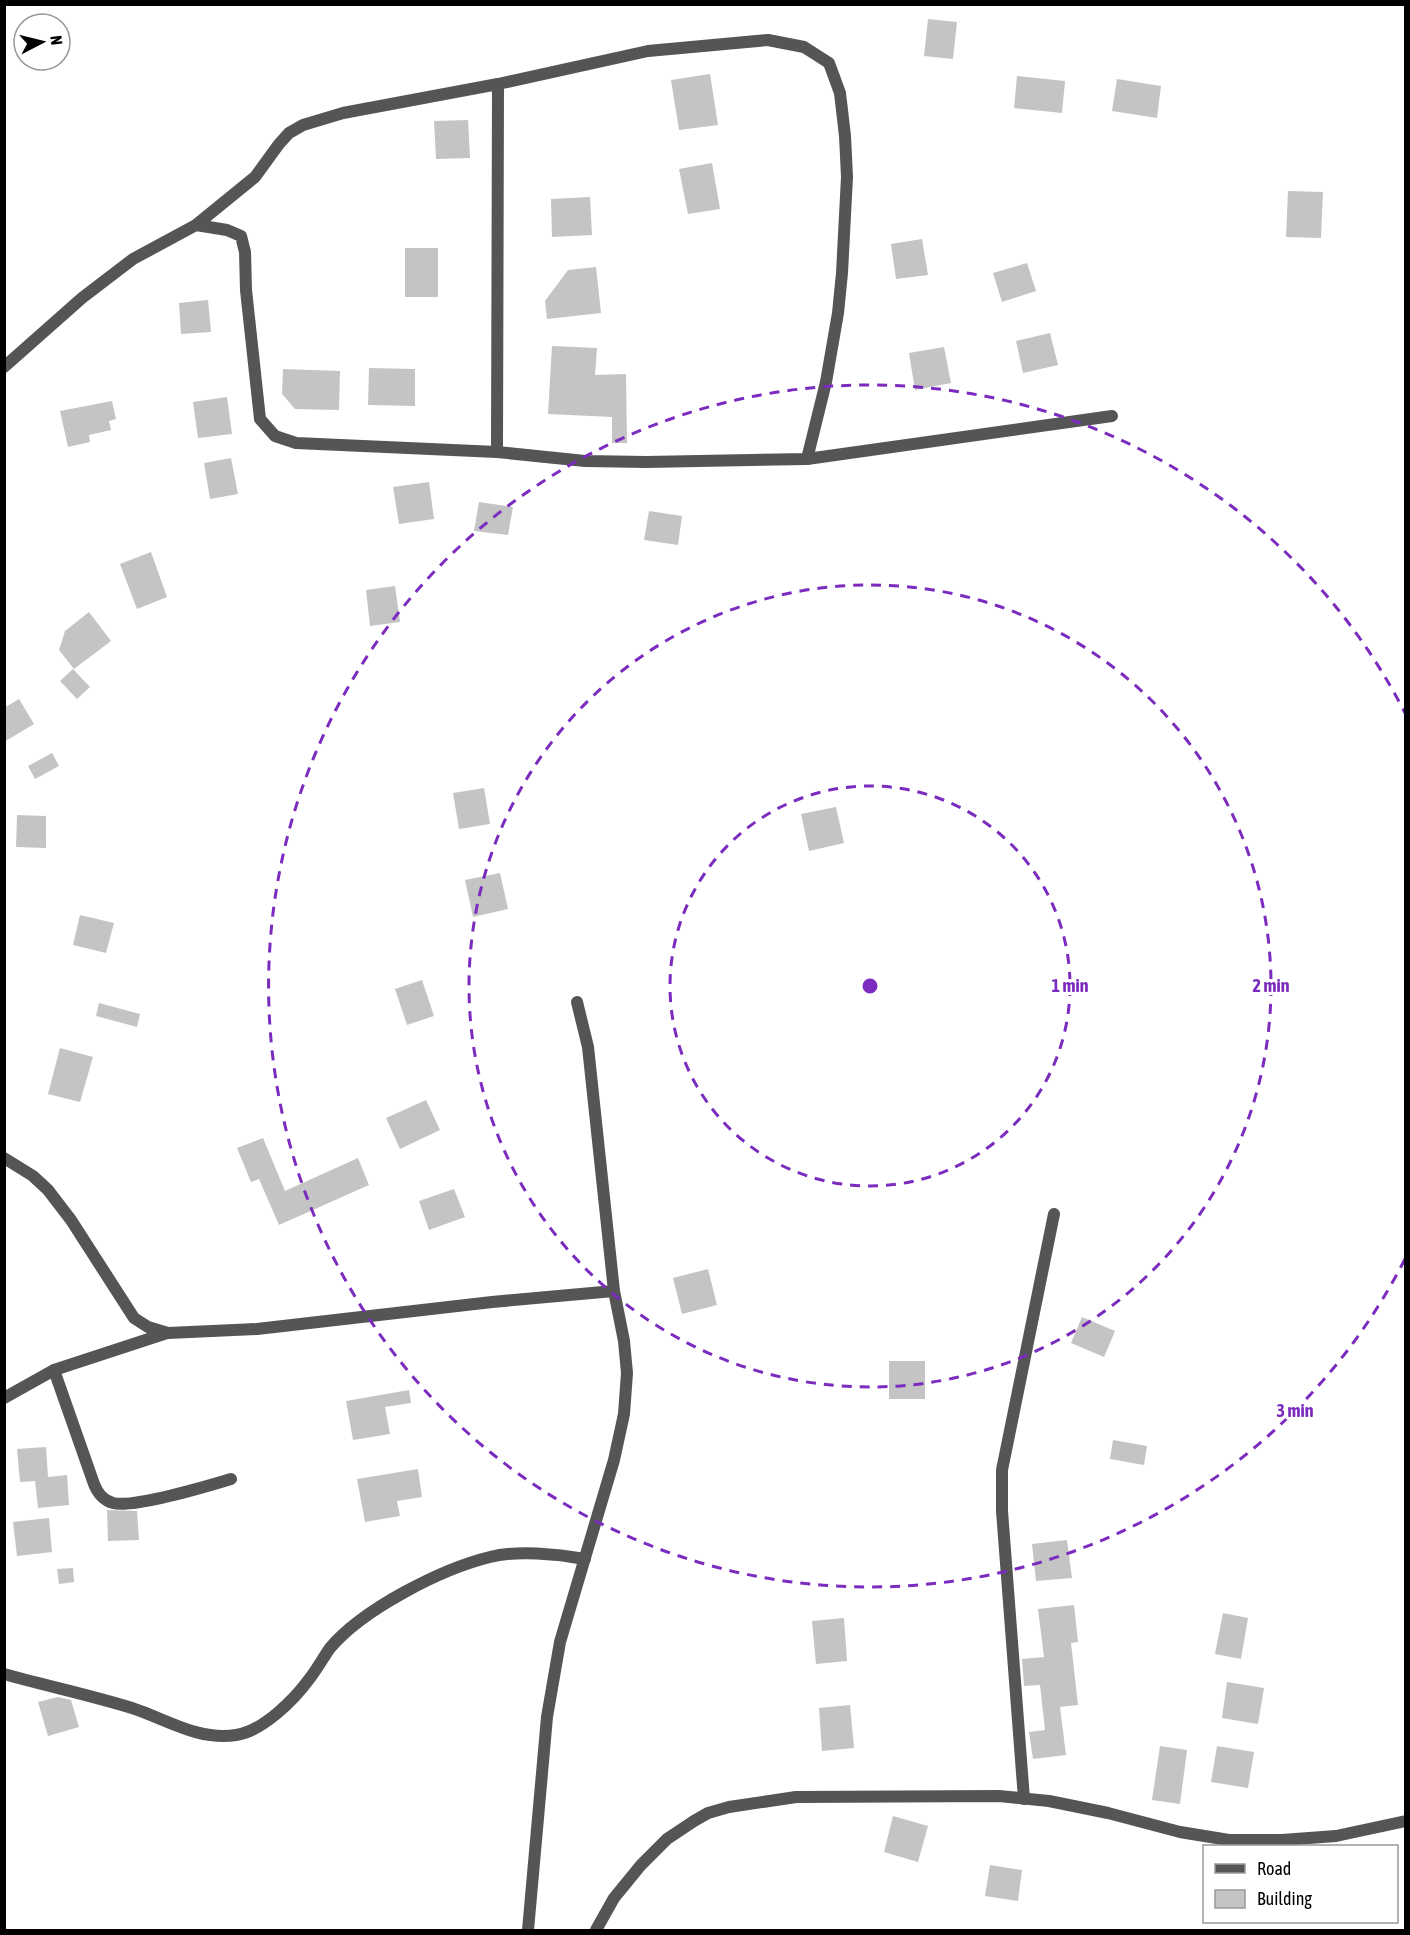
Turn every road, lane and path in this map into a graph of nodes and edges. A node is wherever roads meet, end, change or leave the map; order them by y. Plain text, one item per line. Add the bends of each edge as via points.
1 (498, 84) junction
2 (196, 225) junction
3 (4, 368) edge
4 (1112, 416) dead end
5 (497, 452) junction
6 (807, 459) junction
7 (577, 1002) dead end
8 (4, 1158) edge
9 (1054, 1214) dead end
10 (614, 1291) junction
11 (134, 1318) junction
12 (168, 1333) junction
13 (129, 1345) junction
14 (54, 1370) junction
15 (4, 1398) edge
16 (231, 1479) dead end
17 (585, 1559) junction
18 (4, 1674) edge
19 (1024, 1799) junction
20 (1406, 1821) edge
21 (528, 1930) edge
22 (596, 1930) edge

1 - 2 street via 344,113 303,125 289,133 255,177
1 - 5 street
1 - 6 street via 648,51 768,40 804,46 829,63 840,93 845,136 844,246 838,313
2 - 3 street via 133,259 82,298
2 - 5 street via 240,236 245,252 260,419 275,436 296,442
4 - 6 street
5 - 6 street via 595,461
7 - 10 street via 588,1047
8 - 11 street via 48,1190
9 - 19 street via 1002,1470
10 - 12 street via 257,1329
10 - 17 street via 627,1373 624,1414
11 - 12 street
11 - 13 street
12 - 13 street
13 - 14 street
14 - 15 street
14 - 16 street via 94,1484 104,1499 120,1504
17 - 18 street via 490,1556 437,1576 377,1607 330,1648 308,1681 267,1722 253,1731 235,1735 186,1730 135,1709
17 - 21 street via 560,1642 547,1717
19 - 20 street via 1229,1840 1336,1836
19 - 22 street via 961,1795 796,1797 708,1813 657,1848 614,1898

